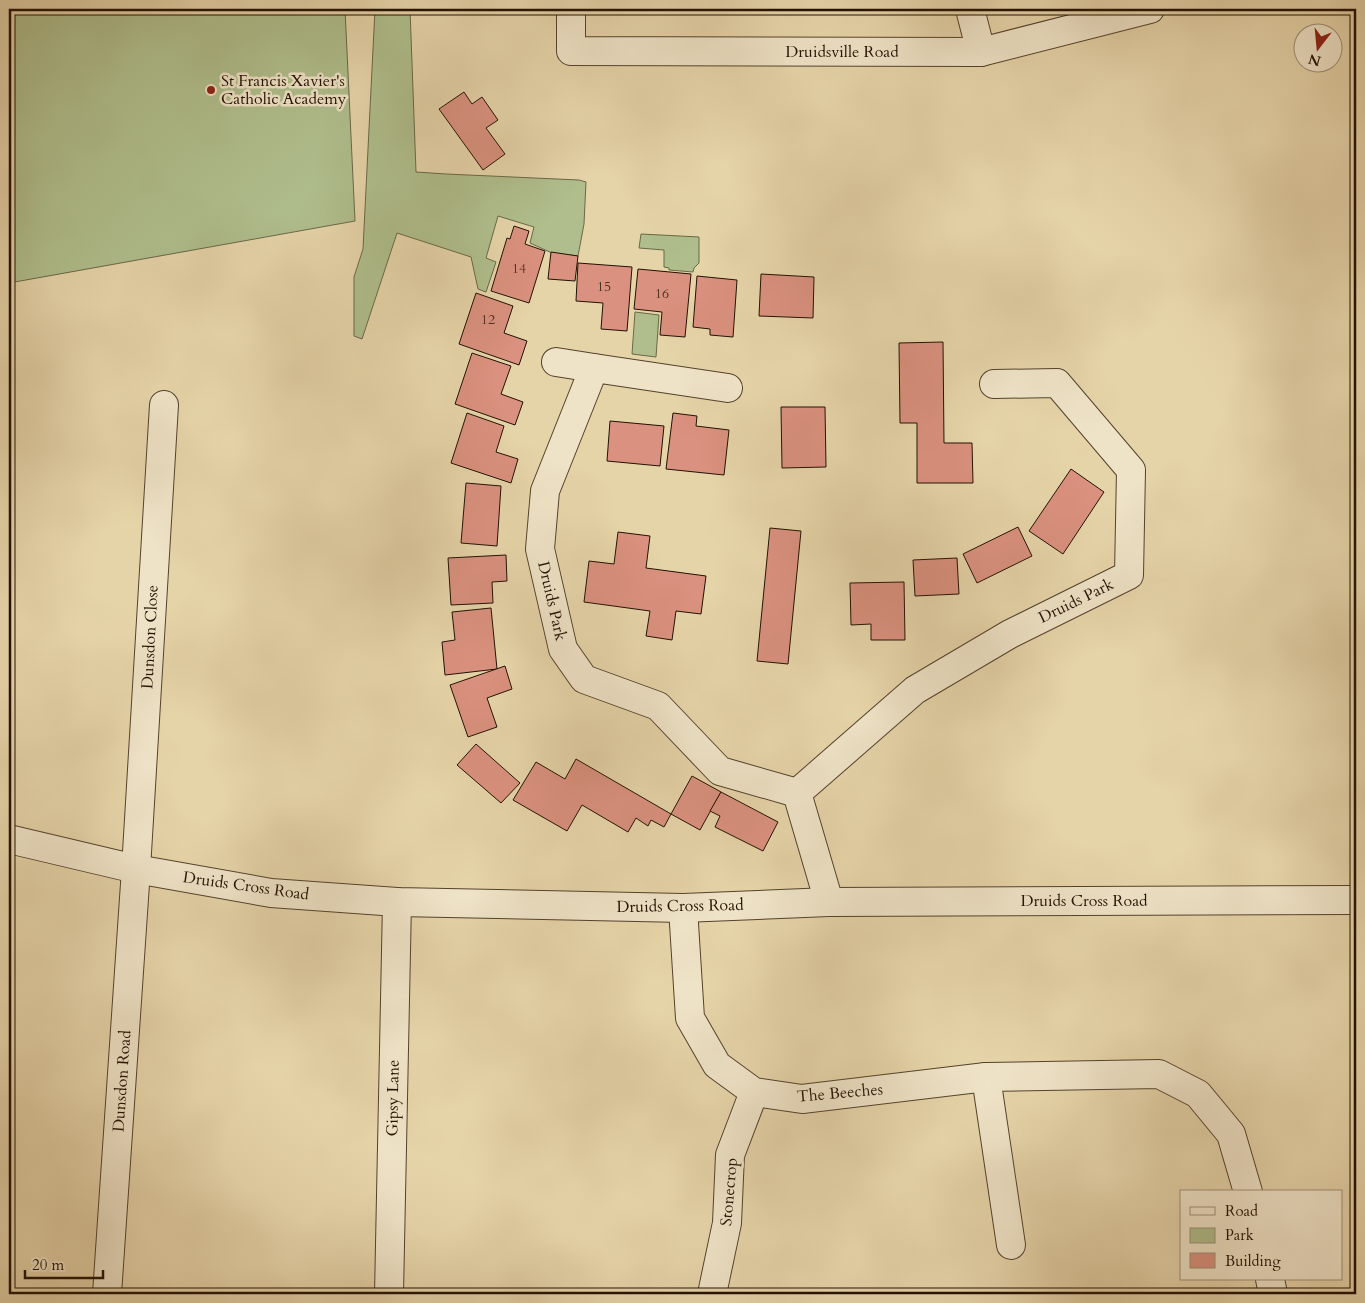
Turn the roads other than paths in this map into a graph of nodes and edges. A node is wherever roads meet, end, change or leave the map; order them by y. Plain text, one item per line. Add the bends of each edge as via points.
1 (571, 9) edge
2 (970, 9) edge
3 (1150, 9) edge
4 (981, 52) junction
5 (556, 362) dead end
6 (594, 368) junction
7 (994, 384) dead end
8 (728, 388) dead end
9 (164, 405) dead end
10 (797, 793) junction
11 (9, 839) edge
12 (136, 869) junction
13 (1356, 900) edge
14 (397, 902) junction
15 (829, 902) junction
16 (683, 908) junction
17 (986, 1077) junction
18 (754, 1092) junction
19 (1247, 1190) edge
20 (1011, 1245) dead end
21 (1270, 1280) edge
22 (107, 1294) edge
23 (389, 1294) edge
24 (712, 1294) edge
25 (1273, 1294) edge

1 - 4 street, Druidsville Road via 571,52
2 - 4 street
3 - 4 street, Druidsville Road
5 - 6 street
6 - 8 street
6 - 10 street, Druids Park via 545,491 540,549 563,649 584,679 658,706 720,771
7 - 10 street, Druids Park via 1057,383 1130,470 1129,575 1010,634 915,690
9 - 12 street, Dunsdon Close
10 - 15 street
11 - 12 street, Druids Cross Road
12 - 14 street, Druids Cross Road via 271,893
12 - 22 street, Dunsdon Road
13 - 15 street, Druids Cross Road
14 - 16 street, Druids Cross Road
14 - 23 street, Gipsy Lane
15 - 16 street, Druids Cross Road
16 - 18 street, The Beeches via 690,1018 717,1065
17 - 18 street, The Beeches via 802,1099
17 - 19 street, The Beeches via 1159,1074 1198,1094 1231,1134
17 - 20 street
18 - 24 street, Stonecrop via 730,1155 727,1223
21 - 25 street

